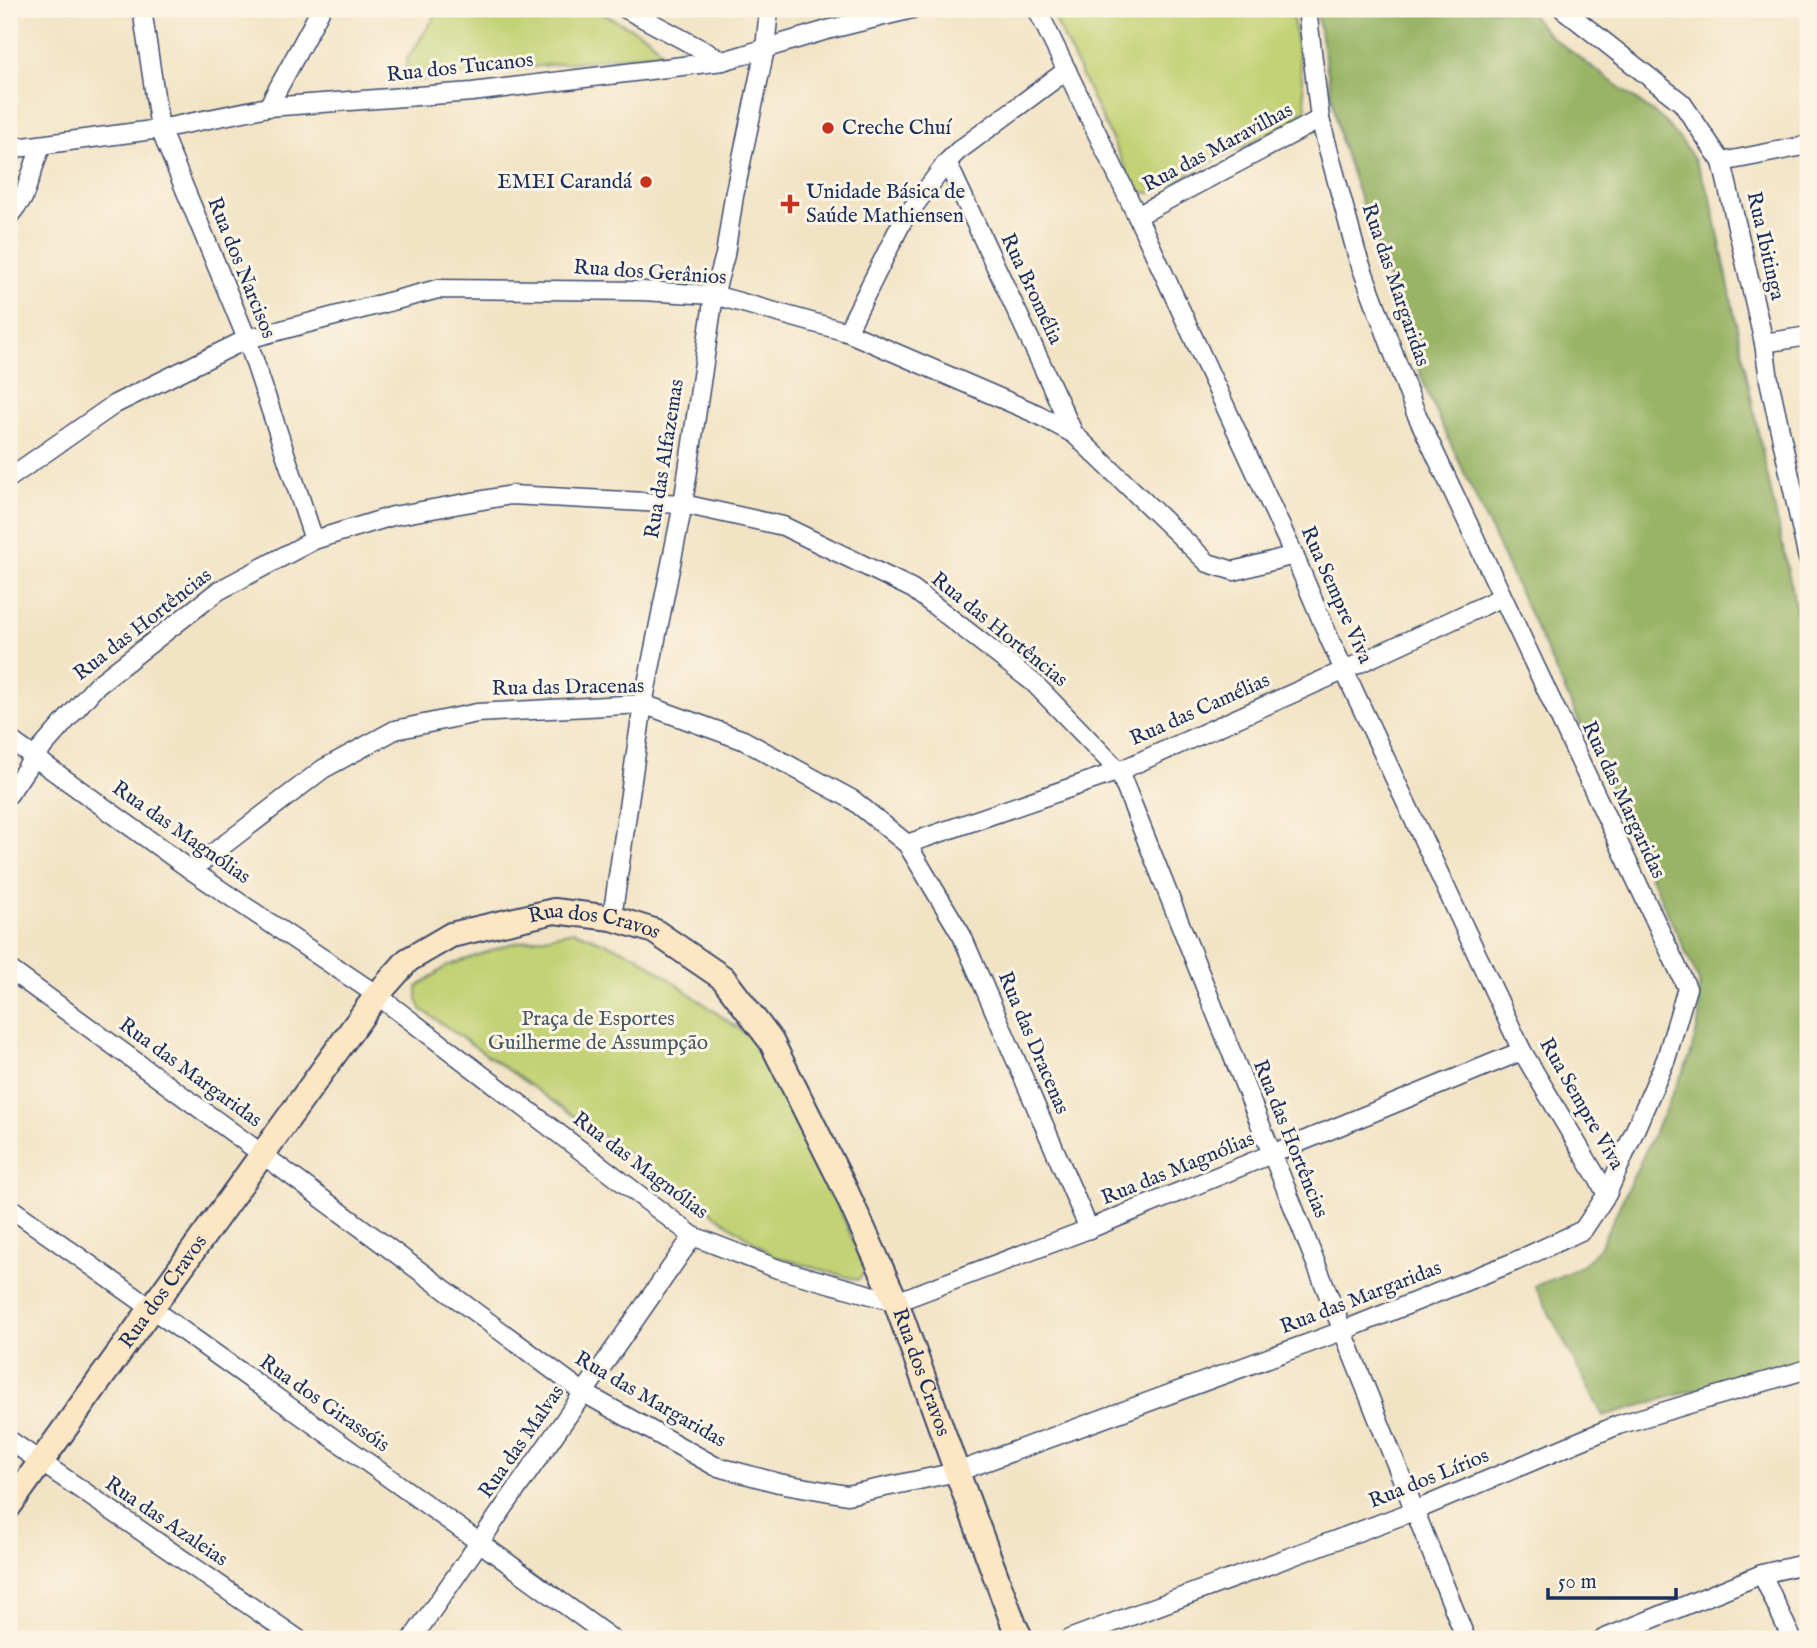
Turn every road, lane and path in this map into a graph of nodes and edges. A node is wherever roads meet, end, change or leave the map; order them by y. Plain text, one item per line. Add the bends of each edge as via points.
1 (142, 9) edge
2 (321, 9) edge
3 (626, 9) edge
4 (769, 9) edge
5 (912, 9) edge
6 (1037, 9) edge
7 (1307, 9) edge
8 (1563, 9) edge
9 (765, 49) junction
10 (723, 61) junction
11 (1067, 70) junction
12 (268, 107) junction
13 (1320, 119) junction
14 (160, 129) junction
15 (1808, 145) edge
16 (41, 146) junction
17 (9, 149) edge
18 (947, 162) junction
19 (1722, 162) junction
20 (9, 216) edge
21 (1137, 216) junction
22 (714, 295) junction
23 (847, 332) junction
24 (1808, 336) edge
25 (247, 339) junction
26 (1765, 343) junction
27 (1073, 434) junction
28 (9, 478) edge
29 (683, 504) junction
30 (1805, 532) edge
31 (314, 540) junction
32 (1294, 555) junction
33 (1808, 559) edge
34 (1502, 597) junction
35 (1345, 670) junction
36 (643, 705) junction
37 (9, 739) edge
38 (34, 758) junction
39 (1119, 771) junction
40 (9, 794) edge
41 (907, 844) junction
42 (191, 870) junction
43 (612, 918) junction
44 (9, 969) edge
45 (377, 995) junction
46 (1522, 1051) junction
47 (262, 1154) junction
48 (1272, 1155) junction
49 (1607, 1194) junction
50 (9, 1207) edge
51 (1090, 1229) junction
52 (693, 1236) junction
53 (896, 1302) junction
54 (151, 1308) junction
55 (1342, 1331) junction
56 (1808, 1369) edge
57 (584, 1393) junction
58 (9, 1440) edge
59 (40, 1463) junction
60 (957, 1472) junction
61 (9, 1506) edge
62 (1415, 1511) junction
63 (479, 1542) junction
64 (1808, 1563) edge
65 (1762, 1574) junction
66 (298, 1639) edge
67 (412, 1639) edge
68 (612, 1639) edge
69 (1021, 1639) edge
70 (1069, 1639) edge
71 (1465, 1639) edge
72 (1603, 1639) edge
73 (1792, 1639) edge

1 - 14 street, Rua dos Narcisos
2 - 12 street
3 - 10 street
4 - 9 street, Rua das Alfazemas
5 - 9 street, Rua dos Tucanos
6 - 11 street, Rua Sempre Viva
7 - 13 street, Rua das Margaridas
8 - 19 street, Rua Ibitinga via 1682,103
9 - 10 street, Rua dos Tucanos
9 - 22 street, Rua das Alfazemas
10 - 12 street, Rua dos Tucanos via 472,92
11 - 18 street
11 - 21 street, Rua Sempre Viva
12 - 14 street, Rua dos Tucanos
13 - 21 street, Rua das Maravilhas
13 - 34 street, Rua das Margaridas via 1357,255 1415,411
14 - 16 street, Rua dos Tucanos
14 - 25 street, Rua dos Narcisos
15 - 19 street
16 - 17 street, Rua dos Tucanos
16 - 20 street via 23,198
18 - 23 street via 902,222
18 - 27 street, Rua Bromélia
19 - 26 street, Rua Ibitinga
21 - 32 street, Rua Sempre Viva
22 - 23 street, Rua dos Gerânios
22 - 25 street, Rua dos Gerânios via 438,289
22 - 29 street, Rua das Alfazemas
23 - 27 street, Rua dos Gerânios
24 - 26 street
25 - 28 street, Rua dos Gerânios via 115,404
25 - 31 street, Rua dos Narcisos
26 - 30 street, Rua Ibitinga via 1769,380
27 - 32 street, Rua dos Gerânios via 1208,563 1234,571
29 - 31 street, Rua das Hortências via 511,495 393,516
29 - 36 street, Rua das Alfazemas
29 - 39 street, Rua das Hortências via 783,526 913,589 1034,682
30 - 33 street, Rua Ibitinga
31 - 38 street, Rua das Hortências via 218,591 97,685
32 - 35 street, Rua Sempre Viva
34 - 35 street, Rua das Camélias
34 - 49 street, Rua das Margaridas via 1686,988 1666,1059
35 - 39 street, Rua das Camélias
35 - 46 street, Rua Sempre Viva
36 - 41 street, Rua das Dracenas via 743,740 853,800
36 - 42 street, Rua das Dracenas via 477,713 395,730 323,769
36 - 43 street, Rua das Alfazemas
37 - 38 street, Rua das Magnólias
38 - 40 street, Rua das Hortências
38 - 42 street, Rua das Magnólias
39 - 41 street, Rua das Camélias
39 - 48 street, Rua das Hortências
41 - 51 street, Rua das Dracenas via 962,936
42 - 45 street, Rua das Magnólias
43 - 45 street, Rua dos Cravos via 554,911 451,935 408,960
43 - 53 street, Rua dos Cravos via 654,931 723,978 771,1041 844,1185
44 - 47 street, Rua das Margaridas
45 - 47 street, Rua dos Cravos
45 - 52 street, Rua das Magnólias
46 - 48 street, Rua das Magnólias
46 - 49 street, Rua Sempre Viva
47 - 54 street, Rua dos Cravos
47 - 57 street, Rua das Margaridas
48 - 51 street, Rua das Magnólias
48 - 55 street, Rua das Hortências
49 - 55 street, Rua das Margaridas via 1583,1230
50 - 54 street, Rua dos Girassóis
51 - 53 street, Rua das Magnólias
52 - 53 street, Rua das Magnólias via 778,1269
52 - 57 street, Rua das Malvas
53 - 60 street, Rua dos Cravos
54 - 59 street, Rua dos Cravos
54 - 63 street, Rua dos Girassóis
55 - 60 street, Rua das Margaridas
55 - 62 street, Rua das Hortências
56 - 62 street, Rua dos Lírios via 1618,1425
57 - 60 street, Rua das Margaridas via 715,1466 779,1483 846,1495
57 - 63 street, Rua das Malvas
58 - 59 street, Rua das Azaleias
59 - 61 street, Rua dos Cravos
59 - 66 street, Rua das Azaleias
60 - 69 street, Rua dos Cravos
62 - 70 street, Rua dos Lírios
62 - 71 street, Rua das Hortências
63 - 67 street, Rua das Malvas
63 - 68 street, Rua dos Girassóis
64 - 65 street
65 - 72 street
65 - 73 street

